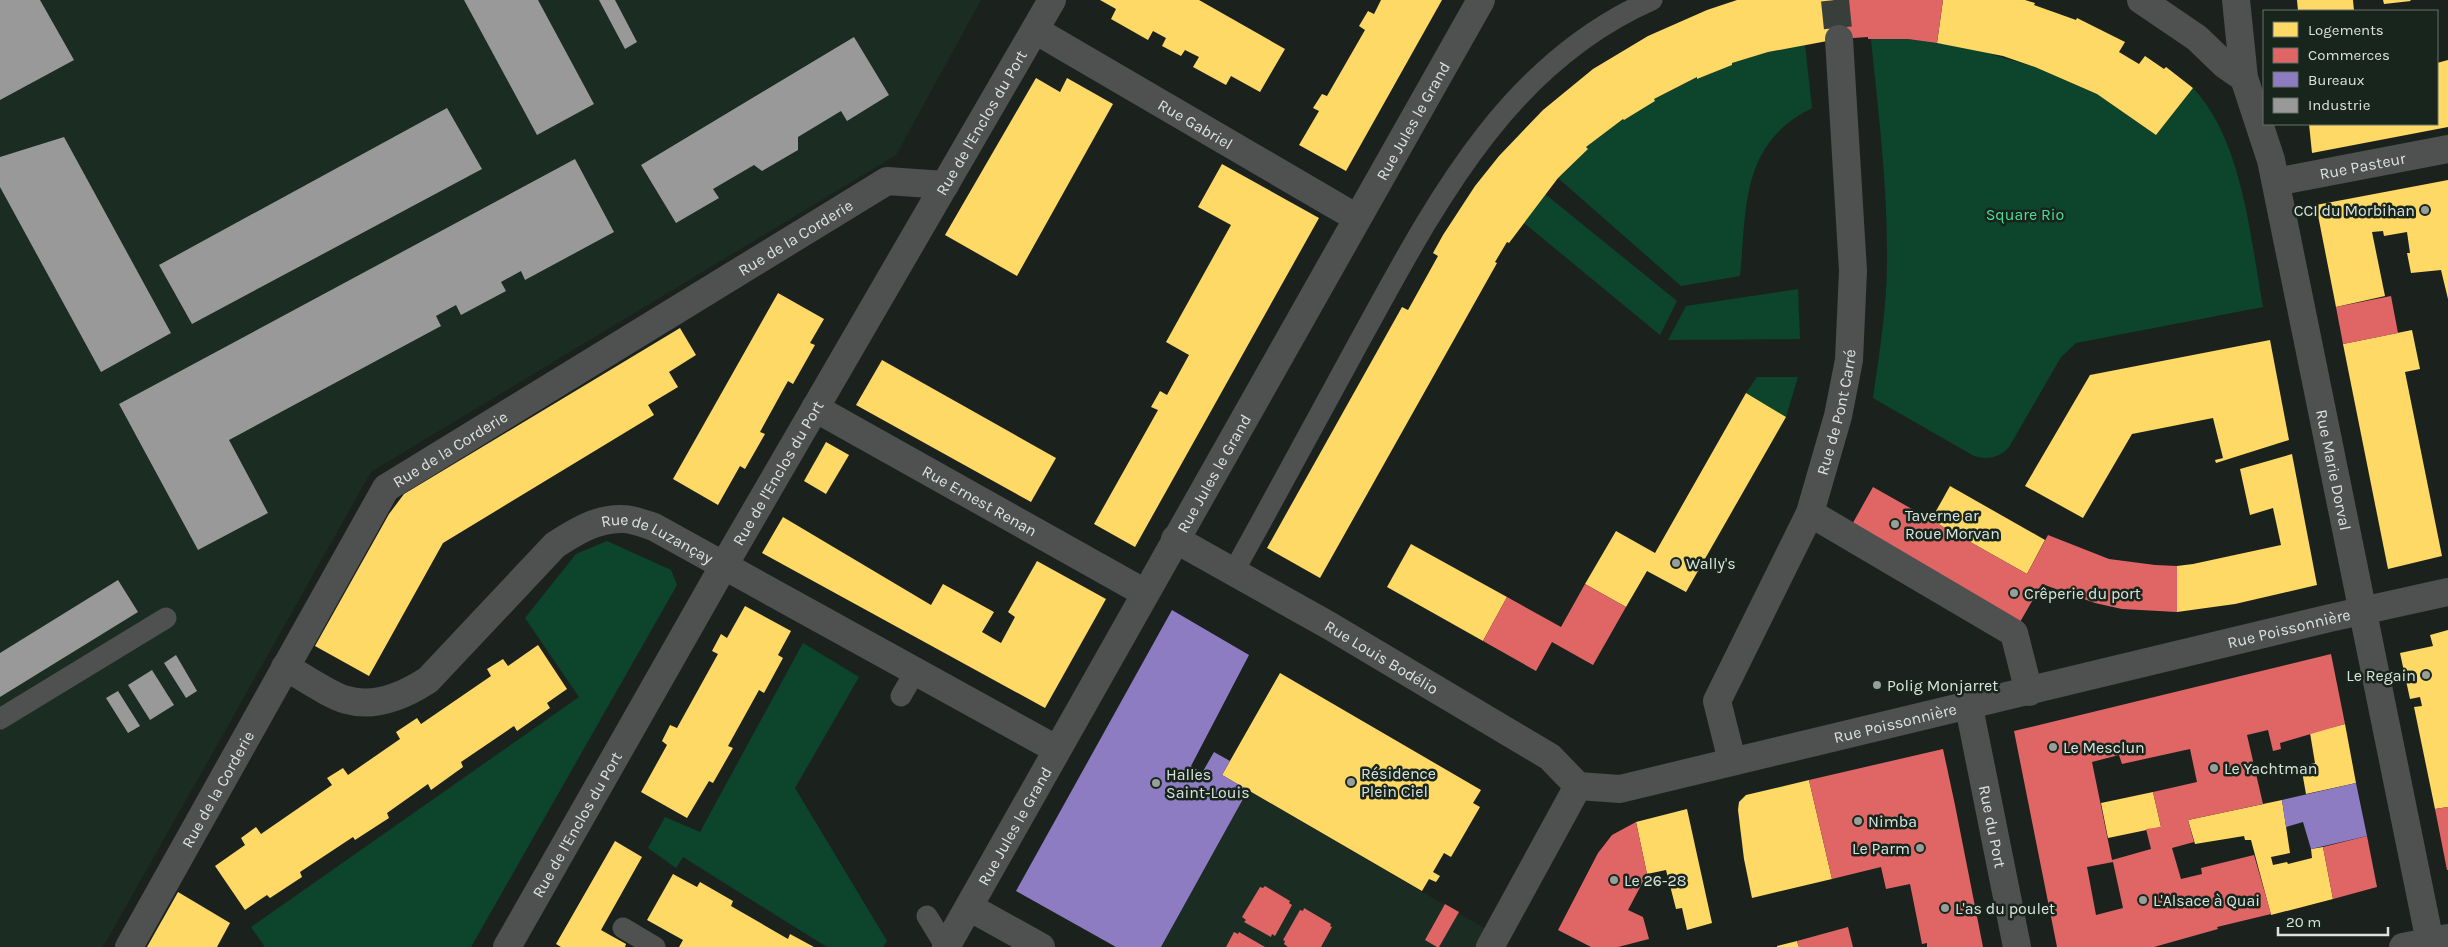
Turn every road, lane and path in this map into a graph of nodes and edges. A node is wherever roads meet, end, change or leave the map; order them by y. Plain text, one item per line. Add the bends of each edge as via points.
1 (1052, 0) edge
2 (1481, 0) edge
3 (1652, 0) edge
4 (2141, 0) edge
5 (2236, 0) edge
6 (1035, 30) junction
7 (1839, 39) tunnel mouth
8 (2244, 78) junction
9 (2448, 148) edge
10 (2276, 182) junction
11 (945, 185) junction
12 (1357, 218) junction
13 (815, 408) junction
14 (1810, 513) junction
15 (1175, 539) junction
16 (723, 567) junction
17 (1234, 571) junction
18 (2448, 592) edge
19 (1144, 593) junction
20 (2363, 610) junction
21 (166, 618) dead end
22 (285, 666) junction
23 (916, 672) junction
24 (2029, 692) junction
25 (901, 696) dead end
26 (1969, 706) junction
27 (0, 718) edge
28 (1056, 750) junction
29 (1732, 760) junction
30 (1578, 786) junction
31 (969, 907) junction
32 (927, 916) dead end
33 (623, 928) dead end
34 (2437, 942) edge
35 (129, 947) edge
36 (507, 947) edge
37 (655, 947) edge
38 (946, 947) edge
39 (1040, 947) edge
40 (1490, 947) edge
41 (2017, 947) edge
42 (2403, 947) edge

1 - 6 street, Rue de l'Enclos du Port
2 - 12 street, Rue Jules le Grand
3 - 17 lane via 1619,14 1542,71 1479,140 1426,220
4 - 8 street via 2197,38
5 - 8 street, Rue Marie Dorval
6 - 11 street, Rue de l'Enclos du Port
6 - 12 street, Rue Gabriel
7 - 14 street, Rue de Pont Carré via 1853,271 1849,360 1838,416
8 - 10 street, Rue Marie Dorval
9 - 10 street, Rue Pasteur
10 - 20 street, Rue Marie Dorval
11 - 13 street, Rue de l'Enclos du Port
11 - 22 street, Rue de la Corderie via 887,180 386,488
12 - 15 street, Rue Jules le Grand
13 - 16 street, Rue de l'Enclos du Port
13 - 19 street, Rue Ernest Renan
14 - 24 street via 2014,633
14 - 29 street, Rue de Pont Carré via 1717,701
15 - 17 street, Rue Louis Bodélio
15 - 19 street, Rue Jules le Grand
16 - 22 street, Rue de Luzançay via 654,527 624,519 598,522 576,531 554,546 428,680 411,691 369,702 346,700
16 - 23 street, Rue de Luzançay
16 - 36 street, Rue de l'Enclos du Port
17 - 30 street, Rue Louis Bodélio via 1550,757
18 - 20 street, Rue Poissonnière
19 - 28 street, Rue Jules le Grand
20 - 24 street, Rue Poissonnière
20 - 34 street, Rue Marie Dorval
21 - 27 lane
22 - 35 street, Rue de la Corderie
23 - 25 lane
23 - 28 street, Rue de Luzançay
24 - 26 street, Rue Poissonnière
26 - 29 street, Rue Poissonnière
26 - 41 street, Rue du Port
28 - 31 street, Rue Jules le Grand
29 - 30 street, Rue Poissonnière via 1620,789
30 - 40 street
31 - 38 street, Rue Jules le Grand
31 - 39 street
32 - 38 lane
33 - 37 lane
34 - 42 street

